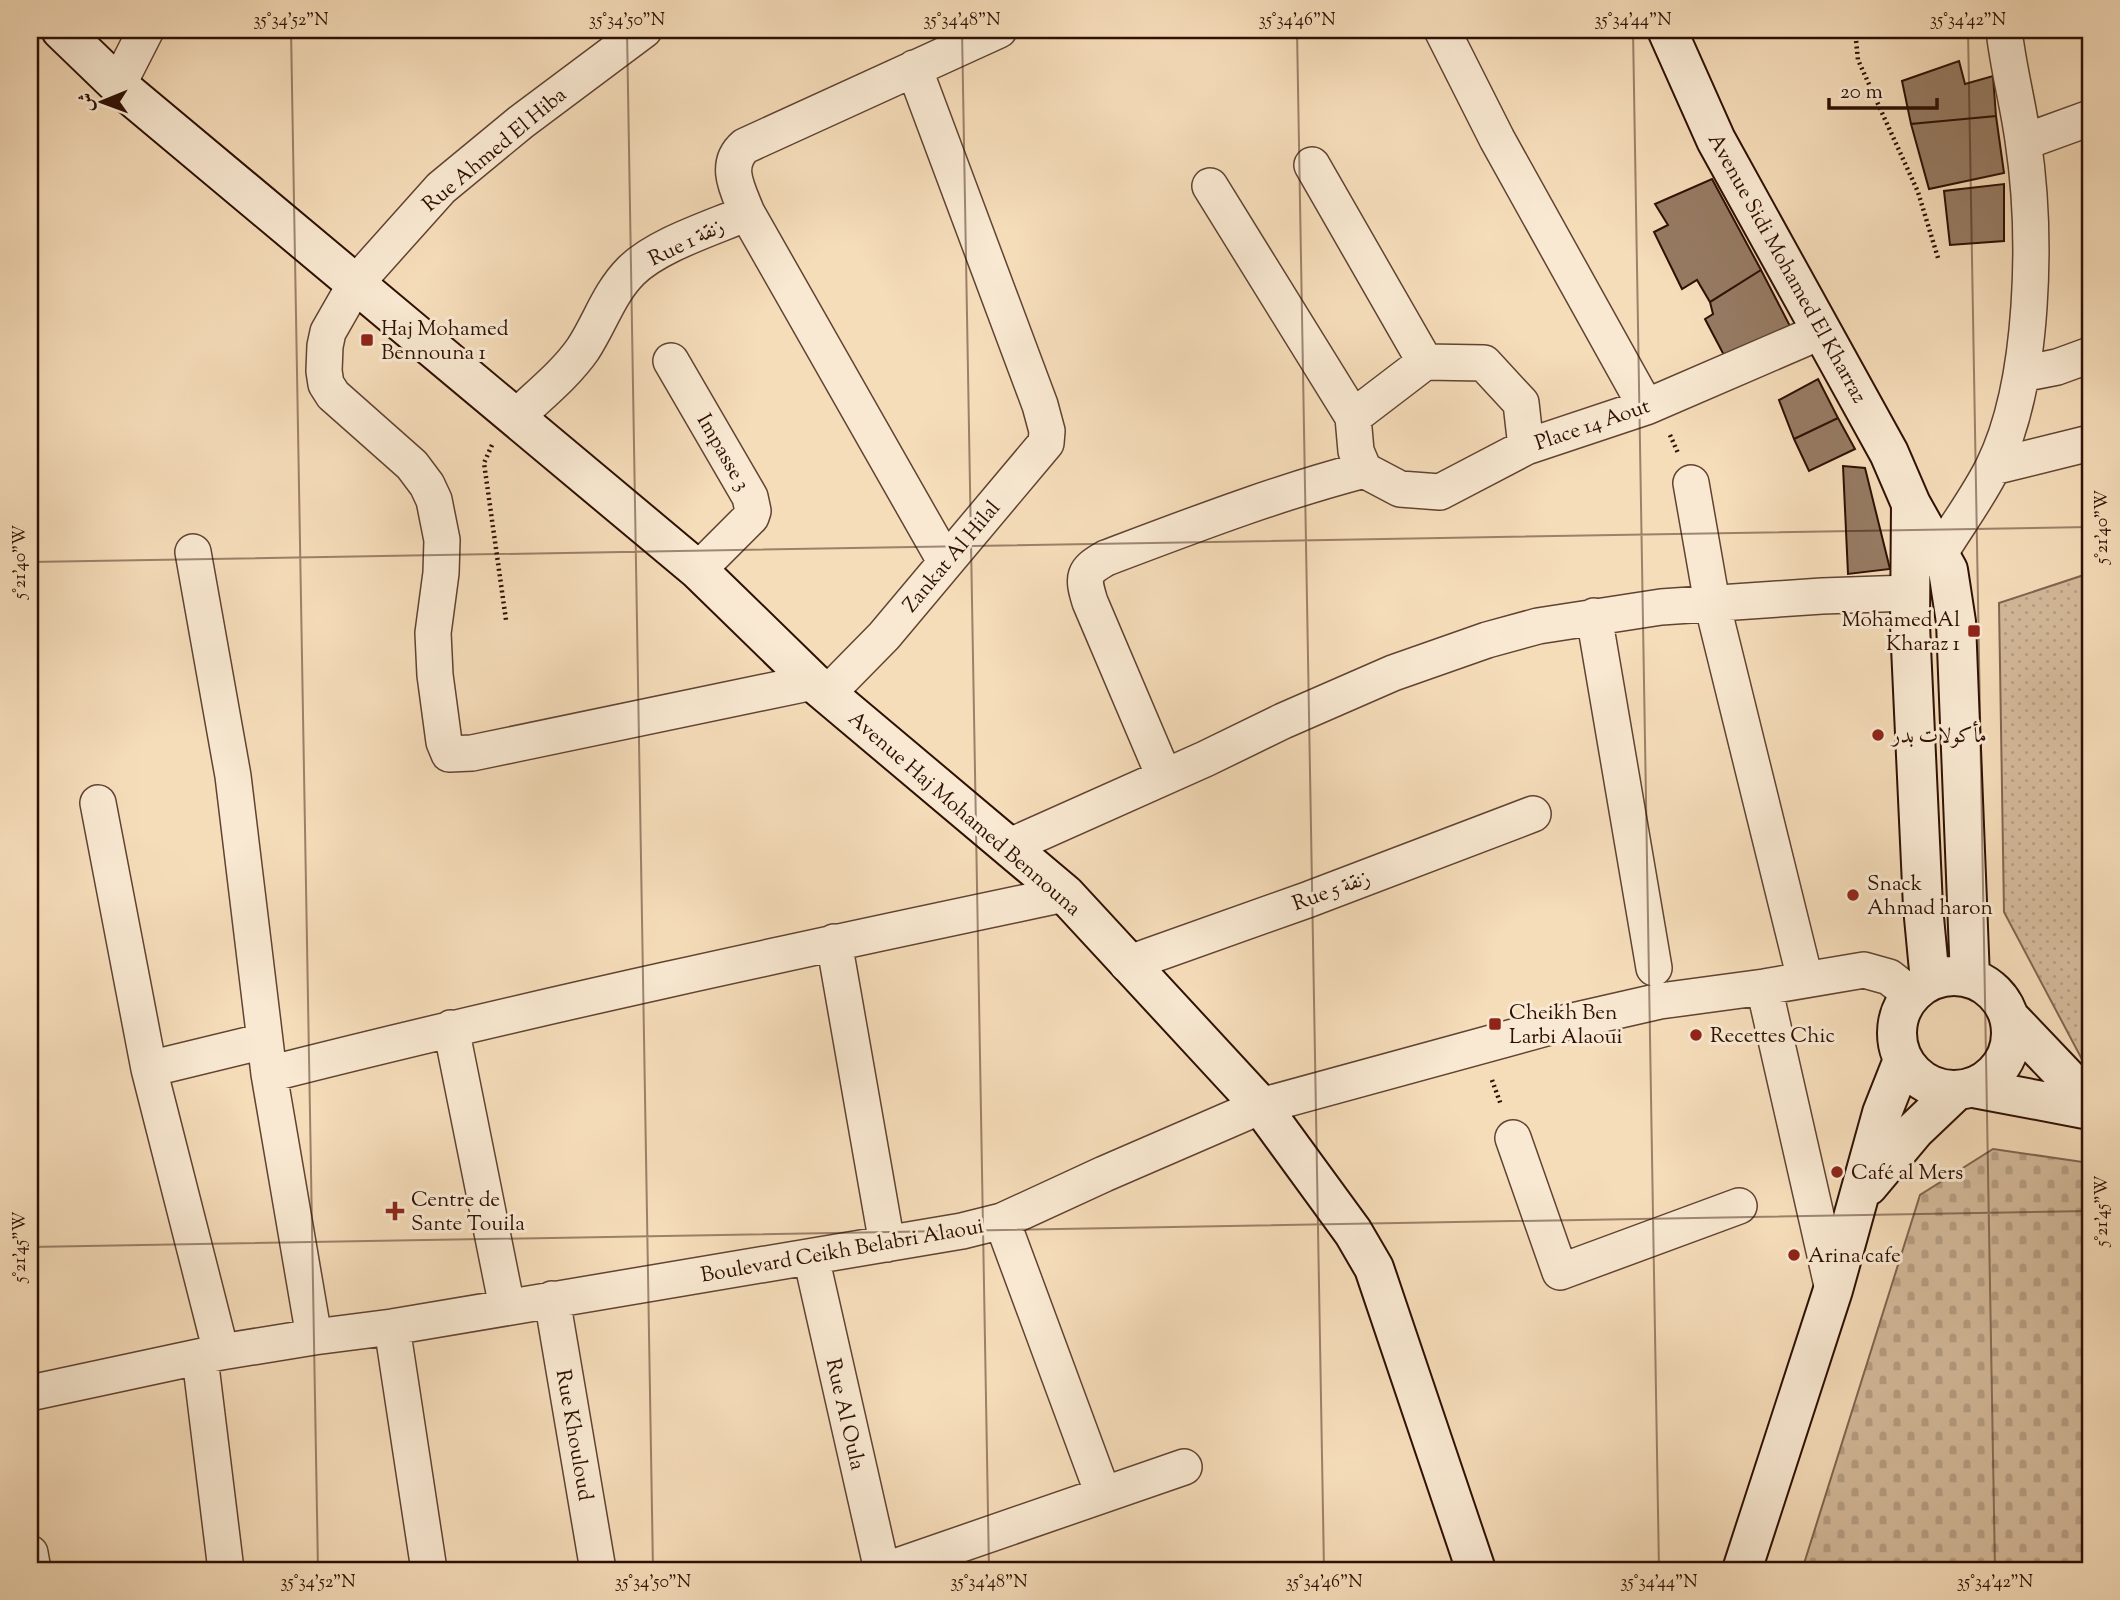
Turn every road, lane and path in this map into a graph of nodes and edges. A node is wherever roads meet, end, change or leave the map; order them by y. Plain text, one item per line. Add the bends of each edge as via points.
1 (61, 30) edge
2 (146, 30) edge
3 (997, 30) edge
4 (1441, 30) edge
5 (1667, 30) edge
6 (1855, 30) edge
7 (2004, 30) edge
8 (630, 33) edge
9 (914, 68) junction
10 (118, 85) junction
11 (2090, 118) edge
12 (2024, 142) junction
13 (1312, 165) dead end
14 (1210, 186) dead end
15 (747, 213) junction
16 (1938, 258) dead end
17 (356, 283) junction
18 (1822, 331) junction
19 (2090, 355) edge
20 (671, 361) dead end
21 (1425, 362) junction
22 (2022, 374) junction
23 (1651, 405) junction
24 (510, 415) junction
25 (1353, 417) junction
26 (2090, 443) edge
27 (1526, 447) junction
28 (1993, 467) junction
29 (1364, 470) junction
30 (1691, 483) joint
31 (193, 552) dead end
32 (945, 561) junction
33 (1919, 568) junction
34 (698, 570) junction
35 (1712, 603) junction
36 (1594, 617) junction
37 (506, 620) dead end
38 (820, 688) junction
39 (1164, 776) junction
40 (98, 803) dead end
41 (1533, 814) dead end
42 (1008, 847) junction
43 (1065, 894) junction
44 (834, 942) junction
45 (1127, 964) junction
46 (1654, 968) dead end
47 (1969, 978) junction
48 (1805, 979) junction
49 (1765, 987) junction
50 (1921, 988) junction
51 (2009, 1017) junction
52 (451, 1028) junction
53 (1480, 1046) junction
54 (267, 1057) junction
55 (1903, 1060) junction
56 (149, 1069) junction
57 (1965, 1090) junction
58 (2090, 1101) edge
59 (1261, 1107) junction
60 (2090, 1110) edge
61 (1513, 1138) joint
62 (1860, 1196) junction
63 (1739, 1206) dead end
64 (1002, 1221) junction
65 (887, 1244) junction
66 (811, 1257) junction
67 (1833, 1290) junction
68 (552, 1299) junction
69 (507, 1307) junction
70 (393, 1327) junction
71 (314, 1336) junction
72 (211, 1355) junction
73 (30, 1393) edge
74 (1184, 1467) dead end
75 (1103, 1494) junction
76 (30, 1553) edge
77 (33, 1570) edge
78 (226, 1570) edge
79 (429, 1570) edge
80 (598, 1570) edge
81 (884, 1570) edge
82 (1476, 1570) edge
83 (1742, 1570) edge

1 - 10 street, Avenue Haj Mohamed Bennouna
2 - 10 street
3 - 9 street, Rue 1 زنقة
4 - 23 street via 1497,139
5 - 18 street, Avenue Sidi Mohamed El Kharraz via 1716,139
6 - 16 path via 1858,60 1918,192
7 - 12 street
8 - 17 street, Rue Ahmed El Hiba via 441,188
9 - 15 street, Rue 1 زنقة via 739,152 733,176
9 - 32 street, Zankat Al Hilal via 1047,431 1043,449
10 - 17 street, Avenue Haj Mohamed Bennouna
11 - 12 street
12 - 22 street via 2031,261
13 - 21 street
14 - 25 street
15 - 24 street, Rue 1 زنقة via 657,252 633,269 616,287 581,352 555,381
15 - 32 street
17 - 24 street, Avenue Haj Mohamed Bennouna
17 - 38 street, Rue Ahmed El Hiba via 328,332 324,371 333,395 412,464 433,500 442,540 433,633 435,675 449,754
18 - 23 street, Place 14 Aout
18 - 33 street, Avenue Sidi Mohamed El Kharraz via 1889,453 1911,504
19 - 22 street
20 - 34 street, Impasse 3 via 752,505 751,517
21 - 25 street
21 - 27 street via 1484,363 1521,403
22 - 28 street
23 - 27 street, Place 14 Aout
23 - 30 path
24 - 34 street, Avenue Haj Mohamed Bennouna
24 - 37 path via 484,463
25 - 29 street via 1356,451
26 - 28 street
27 - 29 street, Place 14 Aout via 1440,492 1400,489
28 - 33 street
29 - 39 street via 1319,482 1091,567 1084,585
30 - 35 street
31 - 54 street via 233,776
32 - 38 street, Zankat Al Hilal via 884,636
33 - 35 street
33 - 47 street, Avenue Sidi Mohamed El Kharraz via 1948,570 1956,622
33 - 50 street, Avenue Sidi Mohamed El Kharraz
34 - 38 street, Avenue Haj Mohamed Bennouna
35 - 36 street
35 - 48 street
36 - 39 street via 1487,640 1393,673
36 - 46 street
38 - 42 street, Avenue Haj Mohamed Bennouna
39 - 42 street
40 - 56 street
41 - 45 street, Rue 5 زنقة
42 - 43 street, Avenue Haj Mohamed Bennouna
43 - 44 street
43 - 45 street, Avenue Haj Mohamed Bennouna
44 - 52 street
44 - 65 street
45 - 59 street, Avenue Haj Mohamed Bennouna
47 - 50 street via 1949,976
47 - 51 street via 2001,999
48 - 49 street, Boulevard Ceikh Belabri Alaoui
48 - 50 street, Boulevard Ceikh Belabri Alaoui via 1869,970
49 - 53 street, Boulevard Ceikh Belabri Alaoui via 1660,1001
49 - 67 street
50 - 55 street via 1902,1009 1897,1025
51 - 57 street via 2012,1036 2007,1058 1994,1076
51 - 58 street
52 - 54 street
52 - 69 street
53 - 59 street, Boulevard Ceikh Belabri Alaoui
53 - 61 path
54 - 56 street
54 - 71 street
55 - 57 street via 1916,1077 1935,1088
55 - 62 street via 1882,1113
56 - 72 street
57 - 60 street
57 - 62 street via 1915,1130
59 - 64 street, Boulevard Ceikh Belabri Alaoui
59 - 82 street, Avenue Haj Mohamed Bennouna via 1374,1268
61 - 63 street via 1560,1272
62 - 67 street
64 - 65 street, Boulevard Ceikh Belabri Alaoui
64 - 75 street
65 - 66 street, Boulevard Ceikh Belabri Alaoui
66 - 68 street, Boulevard Ceikh Belabri Alaoui
66 - 81 street, Rue Al Oula
67 - 83 street
68 - 69 street, Boulevard Ceikh Belabri Alaoui
68 - 80 street, Rue Khouloud
69 - 70 street, Boulevard Ceikh Belabri Alaoui
70 - 71 street, Boulevard Ceikh Belabri Alaoui
70 - 79 street
71 - 72 street, Boulevard Ceikh Belabri Alaoui
72 - 73 street, Boulevard Ceikh Belabri Alaoui
72 - 78 street
74 - 75 street
75 - 81 street
76 - 77 street

